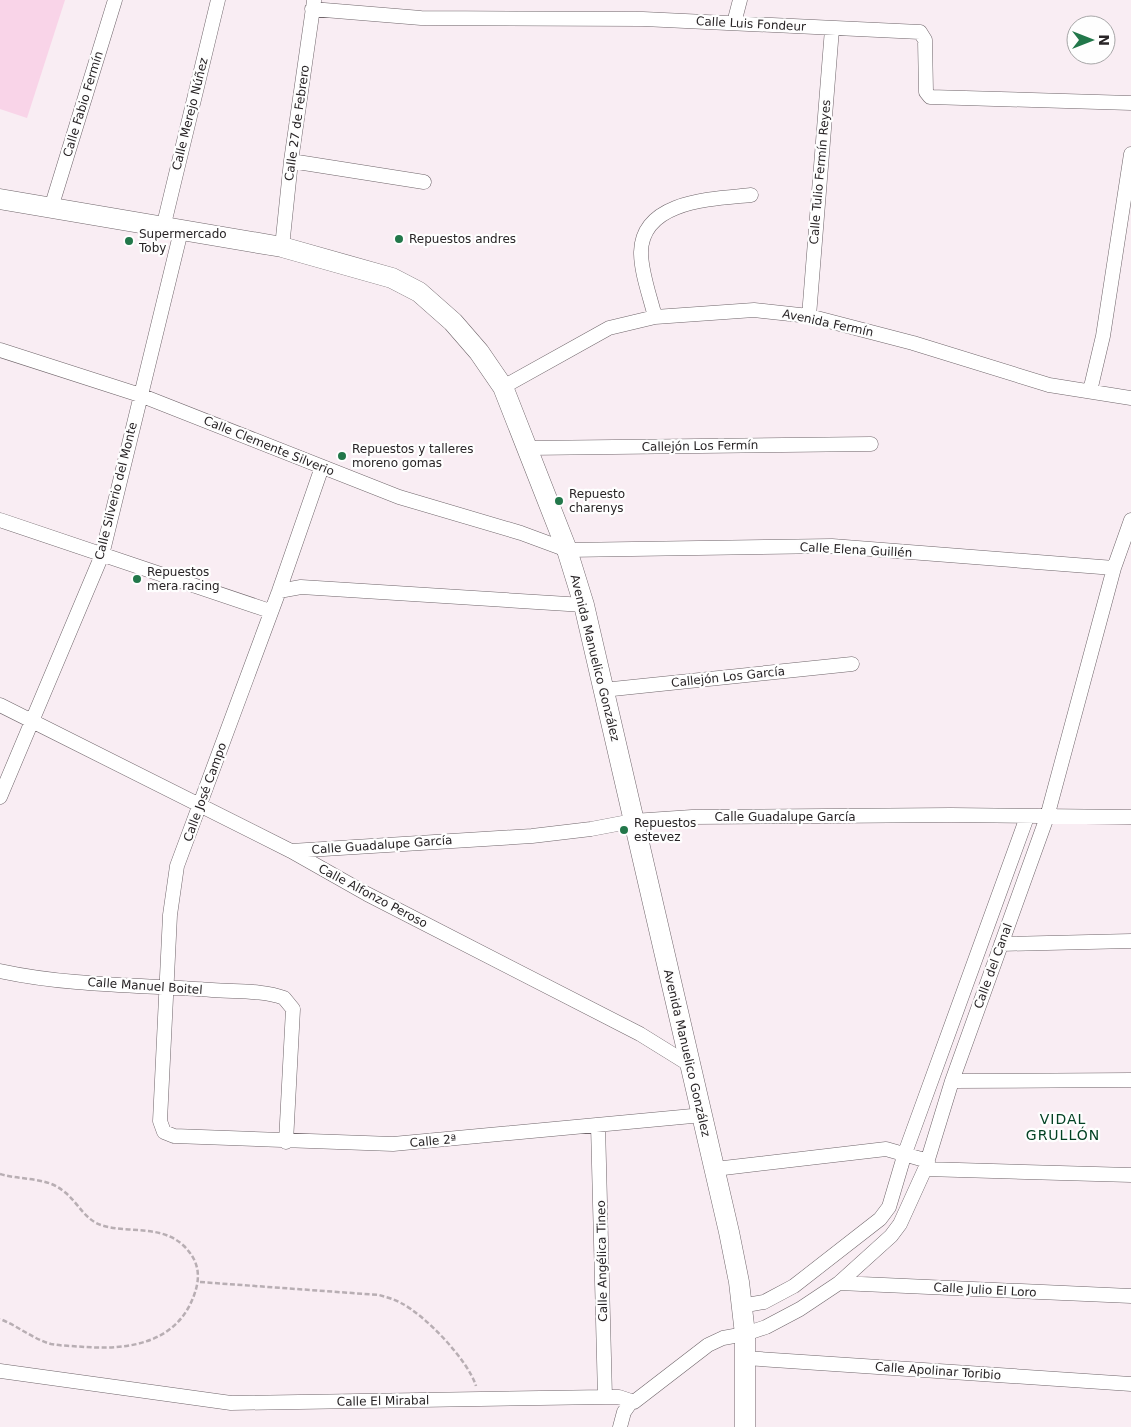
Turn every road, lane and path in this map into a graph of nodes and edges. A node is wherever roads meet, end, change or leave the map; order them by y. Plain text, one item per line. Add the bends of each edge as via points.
1 (115, 0) edge
2 (218, 0) edge
3 (740, 0) edge
4 (313, 5) edge
5 (734, 23) junction
6 (832, 29) junction
7 (1131, 103) edge
8 (1131, 154) edge
9 (291, 161) junction
10 (424, 182) dead end
11 (750, 195) dead end
12 (0, 199) edge
13 (51, 208) junction
14 (172, 229) junction
15 (282, 247) junction
16 (809, 316) junction
17 (654, 317) junction
18 (0, 350) edge
19 (503, 387) junction
20 (1090, 392) junction
21 (140, 395) junction
22 (1131, 398) edge
23 (871, 444) dead end
24 (528, 448) junction
25 (322, 467) junction
26 (0, 520) edge
27 (1131, 520) edge
28 (567, 550) junction
29 (102, 555) junction
30 (1114, 568) junction
31 (279, 591) junction
32 (584, 605) junction
33 (270, 611) junction
34 (852, 664) dead end
35 (603, 690) junction
36 (0, 705) edge
37 (33, 722) junction
38 (0, 797) edge
39 (200, 807) junction
40 (1027, 817) junction
41 (1047, 817) junction
42 (1131, 817) edge
43 (633, 821) junction
44 (291, 851) junction
45 (1131, 941) edge
46 (1001, 944) junction
47 (0, 971) edge
48 (166, 987) junction
49 (690, 1065) junction
50 (1131, 1080) edge
51 (952, 1081) junction
52 (703, 1115) junction
53 (598, 1125) junction
54 (164, 1132) joint
55 (286, 1142) junction
56 (905, 1153) junction
57 (926, 1165) junction
58 (715, 1169) junction
59 (0, 1174) edge
60 (1131, 1175) edge
61 (200, 1282) junction
62 (839, 1283) junction
63 (1131, 1296) edge
64 (742, 1306) junction
65 (0, 1319) edge
66 (745, 1334) junction
67 (745, 1358) junction
68 (0, 1371) edge
69 (1131, 1384) edge
70 (605, 1397) junction
71 (478, 1399) junction
72 (631, 1402) junction
73 (620, 1427) edge
74 (745, 1427) edge

1 - 13 street, Calle Fabio Fermín
2 - 14 street, Calle Merejo Núñez
3 - 5 street
4 - 5 street, Calle Luis Fondeur via 421,18 643,19
4 - 9 street, Calle 27 de Febrero
5 - 6 street, Calle Luis Fondeur
6 - 7 street, Calle Luis Fondeur via 920,32 925,40 926,92 933,98
6 - 16 street, Calle Tulio Fermín Reyes
8 - 20 street via 1103,336
9 - 10 street
9 - 15 street, Calle 27 de Febrero
11 - 17 street via 702,200 674,208 653,222 646,233 641,253
12 - 13 street, Avenida Manuelico González
13 - 14 street, Avenida Manuelico González
14 - 15 street, Avenida Manuelico González
14 - 21 street, Calle Silverio del Monte
15 - 19 street, Avenida Manuelico González via 374,272 410,286 453,322
16 - 17 street, Avenida Fermín via 754,310
16 - 20 street, Avenida Fermín via 913,343 1049,385
17 - 19 street, Avenida Fermín via 609,328
18 - 21 street, Calle Clemente Silverio
19 - 24 street, Avenida Manuelico González
20 - 22 street, Avenida Fermín
21 - 25 street, Calle Clemente Silverio
21 - 29 street, Calle Silverio del Monte
23 - 24 street, Callejón Los Fermín
24 - 28 street, Avenida Manuelico González
25 - 28 street, Calle Clemente Silverio via 399,497
25 - 31 street, Calle José Campo
26 - 29 street
27 - 30 street, Calle del Canal
28 - 30 street, Calle Elena Guillén via 832,546
28 - 32 street, Avenida Manuelico González
29 - 33 street
29 - 37 street, Calle Silverio del Monte
30 - 41 street, Calle del Canal
31 - 32 street via 301,587
31 - 33 street, Calle José Campo
32 - 35 street, Avenida Manuelico González
33 - 39 street, Calle José Campo
34 - 35 street, Callejón Los García
35 - 43 street, Avenida Manuelico González
36 - 37 street, Calle Alfonzo Peroso
37 - 38 street, Calle Silverio del Monte
37 - 39 street, Calle Alfonzo Peroso
39 - 44 street, Calle Alfonzo Peroso
39 - 48 street, Calle José Campo via 178,866 170,915
40 - 41 street, Calle Guadalupe García
40 - 43 street, Calle Guadalupe García via 706,817
40 - 56 street
41 - 42 street, Calle Guadalupe García
41 - 46 street, Calle del Canal
43 - 44 street, Calle Guadalupe García via 591,830 532,836
43 - 49 street, Avenida Manuelico González
44 - 49 street, Calle Alfonzo Peroso via 367,894 640,1034
45 - 46 street
46 - 51 street, Calle del Canal
47 - 48 street, Calle Manuel Boitel via 94,984
48 - 54 street, Calle José Campo via 160,1121
48 - 55 street, Calle Manuel Boitel via 278,996 288,1001 293,1009 293,1022
49 - 52 street, Avenida Manuelico González
50 - 51 street
51 - 57 street, Calle del Canal
52 - 53 street, Calle 2ª
52 - 58 street, Avenida Manuelico González
53 - 55 street, Calle 2ª via 393,1144
53 - 70 street, Calle Angélica Tineo
54 - 55 street, Calle 2ª via 174,1136
56 - 57 street
56 - 58 street via 886,1149
56 - 64 street via 889,1207 880,1219 794,1286 764,1302
57 - 60 street
57 - 62 street, Calle del Canal via 900,1224
58 - 64 street, Avenida Manuelico González
59 - 61 path via 48,1183 62,1189 86,1217 103,1226 165,1234 183,1245 194,1259
61 - 65 path via 189,1308 176,1324 162,1336 136,1346 108,1349 51,1344
61 - 71 path via 379,1294 402,1303 423,1319 465,1364 475,1382
62 - 63 street, Calle Julio El Loro
62 - 66 street, Calle del Canal via 791,1314
64 - 66 street, Avenida Manuelico González
66 - 67 street, Avenida Manuelico González
66 - 72 street via 708,1345
67 - 69 street, Calle Apolinar Toribio
67 - 74 street, Avenida Manuelico González
68 - 71 street, Calle El Mirabal via 231,1403
70 - 71 street, Calle El Mirabal
70 - 72 street, Calle El Mirabal via 621,1397
72 - 73 street

